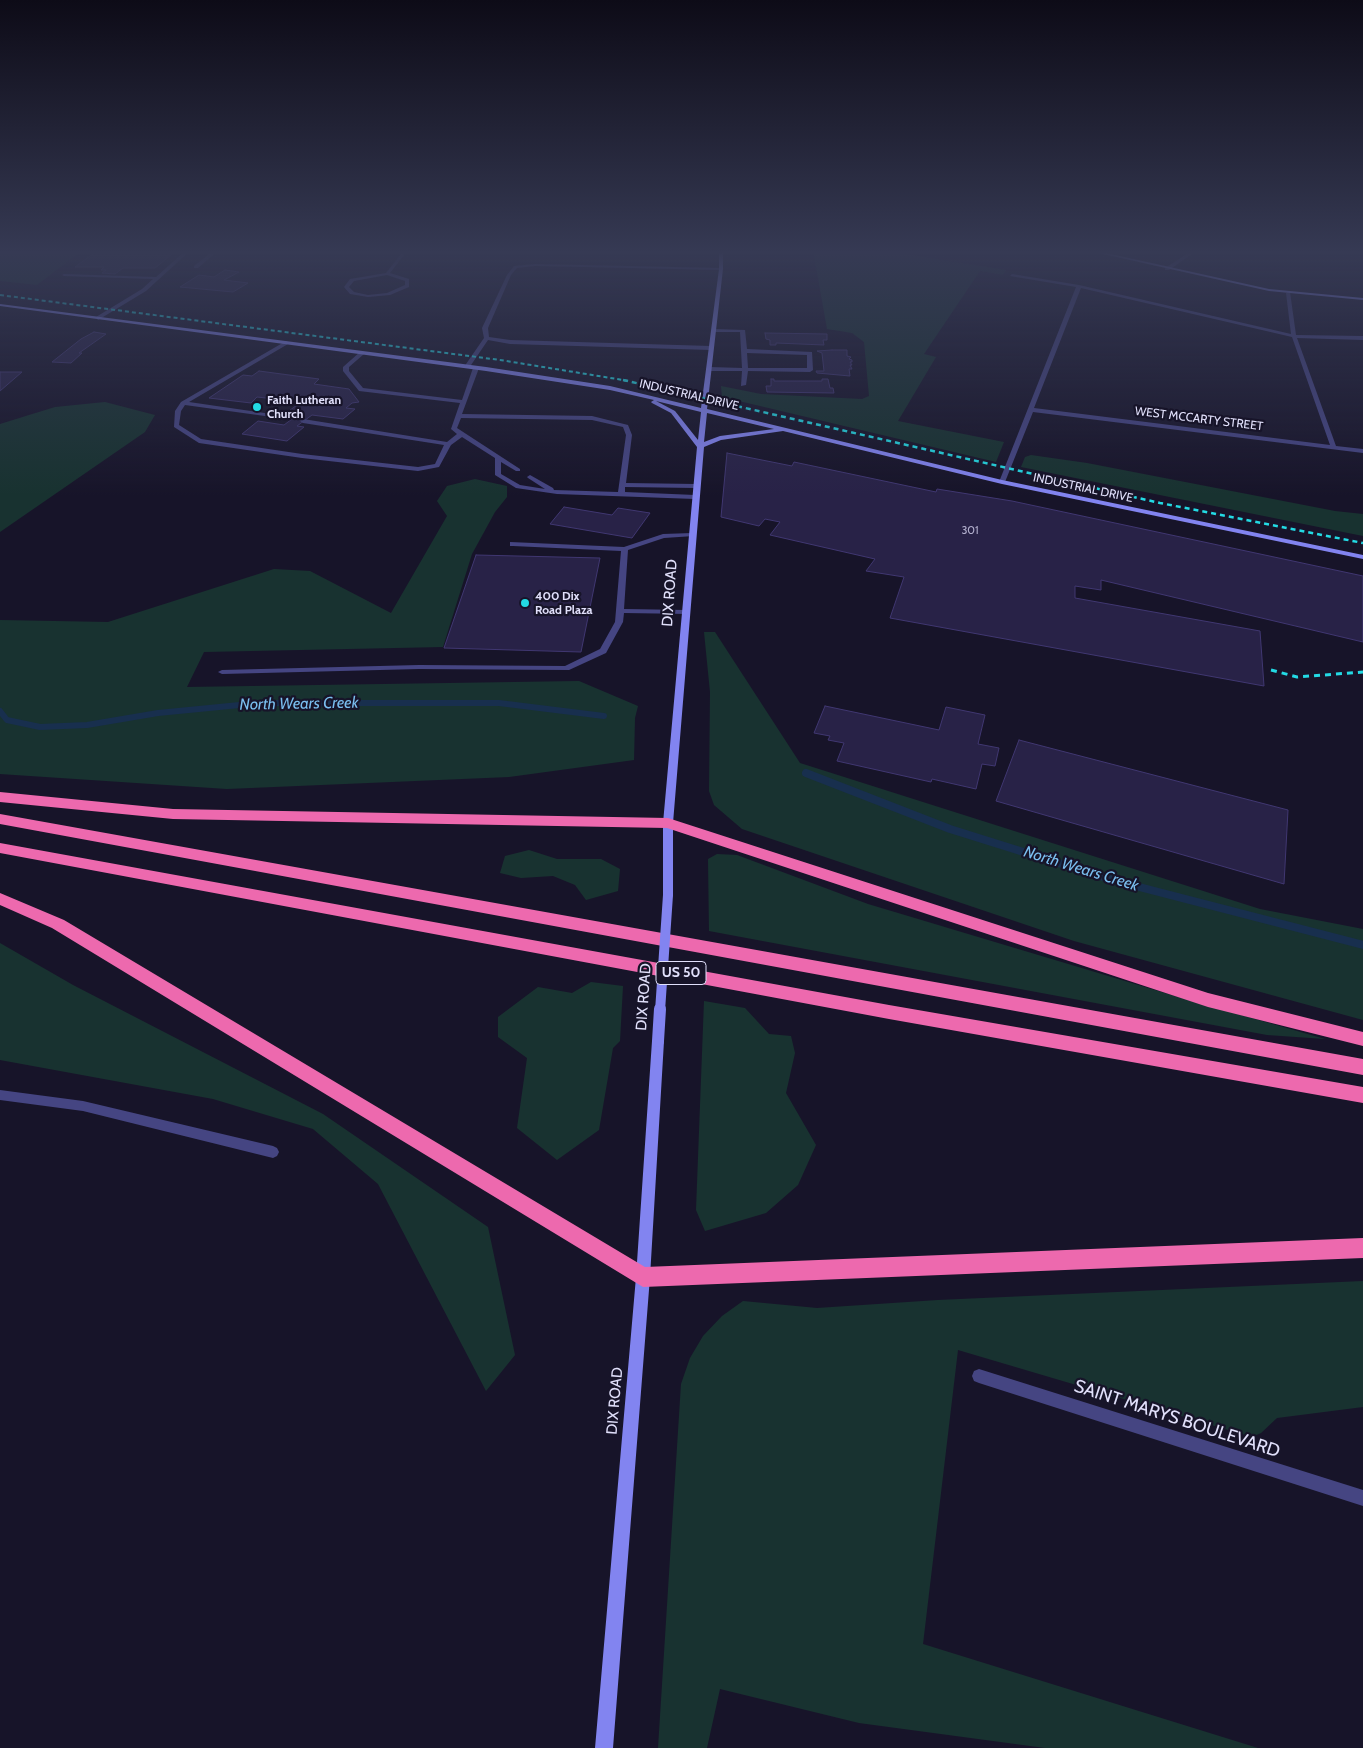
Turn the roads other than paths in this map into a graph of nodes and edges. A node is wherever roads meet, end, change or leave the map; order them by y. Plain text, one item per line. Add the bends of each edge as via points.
1 (204, 332) edge
2 (486, 332) edge
3 (714, 332) edge
4 (743, 332) edge
5 (1062, 332) edge
6 (1275, 332) edge
7 (1293, 332) edge
8 (1294, 336) junction
9 (487, 338) junction
10 (1363, 338) edge
11 (286, 342) junction
12 (711, 348) junction
13 (745, 352) junction
14 (362, 353) junction
15 (467, 367) junction
16 (476, 368) junction
17 (709, 368) junction
18 (745, 369) junction
19 (743, 385) dead end
20 (643, 396) junction
21 (463, 402) junction
22 (183, 403) junction
23 (704, 410) junction
24 (1032, 410) junction
25 (459, 416) junction
26 (292, 420) dead end
27 (303, 421) dead end
28 (787, 429) junction
29 (461, 434) junction
30 (448, 444) junction
31 (700, 446) junction
32 (1334, 448) junction
33 (1363, 451) edge
34 (498, 458) junction
35 (518, 470) dead end
36 (530, 477) dead end
37 (1002, 482) junction
38 (622, 485) junction
39 (696, 486) junction
40 (556, 492) junction
41 (621, 494) junction
42 (695, 497) junction
43 (692, 535) junction
44 (513, 544) dead end
45 (625, 549) junction
46 (1363, 557) edge
47 (620, 611) junction
48 (686, 612) junction
49 (222, 672) dead end
50 (0, 796) edge
51 (0, 819) edge
52 (668, 823) junction
53 (0, 848) edge
54 (0, 899) edge
55 (1363, 1039) edge
56 (1363, 1067) edge
57 (0, 1095) edge
58 (1363, 1095) edge
59 (274, 1152) dead end
60 (1363, 1248) edge
61 (643, 1277) junction
62 (979, 1376) dead end
63 (1363, 1498) edge
64 (604, 1748) edge

1 - 11 main road, INDUSTRIAL DRIVE
2 - 9 street
3 - 12 main road, DIX ROAD
4 - 13 street
5 - 24 street
6 - 8 street
7 - 8 street
8 - 10 street
8 - 32 street
9 - 12 street via 510,342
9 - 15 street
11 - 14 main road, INDUSTRIAL DRIVE
11 - 22 street
12 - 17 main road, DIX ROAD
13 - 18 street
13 - 18 street via 810,353 810,370
14 - 15 main road, INDUSTRIAL DRIVE
14 - 21 street via 346,367 361,390
15 - 16 main road, INDUSTRIAL DRIVE
16 - 20 main road, INDUSTRIAL DRIVE
16 - 21 street
17 - 18 street
17 - 23 main road, DIX ROAD
18 - 19 street
20 - 23 main road, INDUSTRIAL DRIVE
20 - 31 main road via 673,412
21 - 25 street
22 - 26 street
22 - 30 street via 176,426 208,442 418,469 437,466
23 - 28 main road, INDUSTRIAL DRIVE
23 - 31 main road, DIX ROAD
24 - 32 street, WEST MCCARTY STREET
24 - 37 street
25 - 29 street via 454,429
25 - 38 street via 592,418 626,426 629,435
27 - 30 street
28 - 31 main road via 720,438
28 - 37 main road, INDUSTRIAL DRIVE
29 - 30 street
29 - 34 street
31 - 39 main road, DIX ROAD
32 - 33 street, WEST MCCARTY STREET
34 - 35 street
34 - 40 street via 498,475 518,487
36 - 40 street
37 - 46 main road, INDUSTRIAL DRIVE
38 - 39 street
38 - 41 street
39 - 42 main road, DIX ROAD
40 - 41 street
41 - 42 street
42 - 43 main road, DIX ROAD
43 - 45 street via 663,536
43 - 48 main road, DIX ROAD
44 - 45 street
45 - 47 street
47 - 48 street
47 - 49 street via 619,622 603,651 566,668 419,667
48 - 52 main road, DIX ROAD
50 - 52 highway via 173,814
51 - 56 highway, US 50
52 - 55 highway via 1208,1000
52 - 61 main road, DIX ROAD, bridge via 668,895
53 - 58 highway, US 50 via 888,1012
54 - 61 highway via 58,924
57 - 59 street via 83,1106
60 - 61 highway
61 - 64 main road, DIX ROAD
62 - 63 street, SAINT MARYS BOULEVARD

